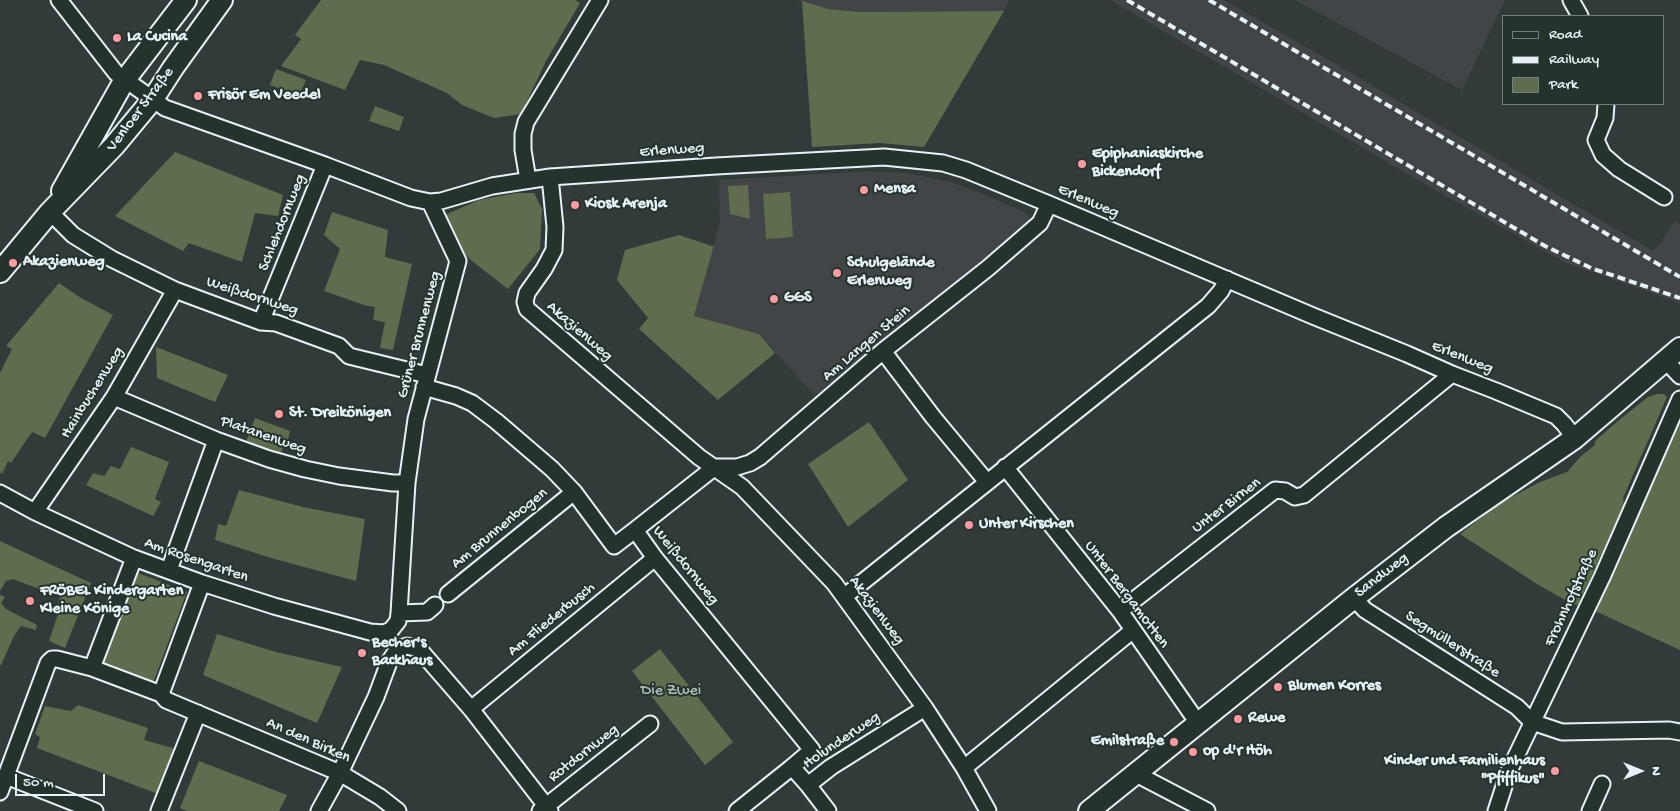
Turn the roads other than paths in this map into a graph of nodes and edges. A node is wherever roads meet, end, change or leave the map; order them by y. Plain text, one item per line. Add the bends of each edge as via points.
1 (59, 0) edge
2 (186, 0) edge
3 (222, 0) edge
4 (600, 0) edge
5 (1571, 0) edge
6 (1579, 15) edge
7 (124, 81) junction
8 (153, 99) junction
9 (1606, 105) edge
10 (325, 165) junction
11 (550, 177) junction
12 (528, 180) junction
13 (1664, 197) dead end
14 (430, 202) junction
15 (1049, 204) junction
16 (50, 212) junction
17 (0, 272) edge
18 (1227, 279) junction
19 (175, 290) junction
20 (261, 322) junction
21 (883, 351) junction
22 (1673, 354) edge
23 (1452, 374) junction
24 (1680, 376) edge
25 (426, 381) junction
26 (114, 397) junction
27 (1680, 399) edge
28 (1575, 438) junction
29 (216, 440) junction
30 (715, 467) junction
31 (1005, 468) junction
32 (987, 482) junction
33 (408, 483) junction
34 (574, 492) junction
35 (0, 493) edge
36 (35, 512) junction
37 (634, 530) junction
38 (134, 558) junction
39 (654, 558) junction
40 (169, 570) junction
41 (202, 583) junction
42 (448, 594) dead end
43 (845, 596) junction
44 (1354, 598) junction
45 (435, 605) dead end
46 (399, 612) junction
47 (1120, 612) junction
48 (391, 630) joint
49 (1132, 631) junction
50 (92, 668) junction
51 (161, 694) junction
52 (925, 708) junction
53 (471, 709) junction
54 (198, 713) junction
55 (1532, 722) junction
56 (1198, 723) junction
57 (650, 724) dead end
58 (1680, 732) edge
59 (792, 767) junction
60 (964, 768) junction
61 (1138, 771) junction
62 (340, 773) junction
63 (6, 776) junction
64 (1602, 784) dead end
65 (808, 785) junction
66 (0, 792) edge
67 (545, 809) edge
68 (95, 811) edge
69 (159, 811) edge
70 (319, 811) edge
71 (398, 811) edge
72 (737, 811) edge
73 (828, 811) edge
74 (988, 811) edge
75 (1089, 811) edge
76 (1207, 811) edge
77 (1496, 811) edge
78 (1590, 811) edge

1 - 7 street
2 - 7 street, Venloer Straße
3 - 8 street, Venloer Straße
4 - 12 street via 526,122 523,150
5 - 6 street
7 - 8 street
7 - 16 street, Venloer Straße
8 - 10 street via 165,108
8 - 16 street, Venloer Straße via 114,146
9 - 13 street via 1605,118 1596,140 1603,155
10 - 14 street via 411,198
10 - 20 street, Schlehdornweg
11 - 12 street
11 - 15 street, Erlenweg via 884,157 943,163
11 - 30 street, Akazienweg via 554,250 527,293 527,309 698,457
12 - 14 street
14 - 25 street, Grüner Brunnenweg via 458,261
15 - 18 street, Erlenweg
15 - 21 street, Am Langen Stein via 1040,223
16 - 17 street, Venloer Straße
16 - 19 street, Weißdornweg via 73,236
18 - 23 street, Erlenweg
18 - 31 street via 1208,306
19 - 20 street, Weißdornweg
19 - 26 street, Hainbuchenweg
20 - 25 street, Weißdornweg via 276,323 338,346 350,356
21 - 30 street, Am Langen Stein via 760,457 738,467
21 - 32 street
22 - 24 street
22 - 28 street, Sandweg
23 - 28 street, Erlenweg via 1556,416
23 - 47 street, Unter Birnen via 1304,495 1295,497 1275,490
25 - 33 street, Grüner Brunnenweg via 416,419
25 - 34 street, Weißdornweg via 472,403 529,449
26 - 29 street, Platanenweg
26 - 36 street, Hainbuchenweg
27 - 55 street, Frohnhofstraße via 1603,575
28 - 44 street, Sandweg via 1446,527
29 - 33 street, Platanenweg via 305,469
29 - 40 street
30 - 37 street
30 - 43 street, Akazienweg via 742,487
31 - 32 street
31 - 47 street, Unter Bergamotten
32 - 43 street
33 - 46 street, Grüner Brunnenweg
34 - 37 street, Weißdornweg via 614,546
34 - 42 street, Am Brunnenbogen
35 - 36 street, Am Rosengarten
36 - 38 street, Am Rosengarten
37 - 39 street, Weißdornweg
38 - 40 street, Am Rosengarten
38 - 50 street
39 - 53 street, Am Fliederbusch
39 - 59 street, Weißdornweg via 812,750
40 - 41 street, Am Rosengarten
41 - 48 street, Am Rosengarten via 370,632
41 - 51 street
43 - 52 street, Akazienweg
44 - 55 street, Segmüllerstraße via 1365,610 1517,707
44 - 56 street, Sandweg
45 - 46 street via 427,612
46 - 48 street, Grüner Brunnenweg via 398,621
47 - 49 street, Unter Bergamotten
49 - 56 street, Unter Bergamotten
49 - 60 street
50 - 51 street, An den Birken
50 - 63 street, An den Birken via 52,659 48,663
51 - 54 street, An den Birken via 166,700
52 - 60 street, Akazienweg
52 - 65 street, Holunderweg
53 - 62 street via 419,649 401,648 390,662
53 - 67 street
54 - 62 street, An den Birken
54 - 69 street
55 - 58 street via 1562,732
55 - 77 street, Frohnhofstraße via 1509,771
56 - 61 street, Sandweg
57 - 67 street, Rotdornweg
59 - 65 street, Holunderweg
59 - 72 street, Holunderweg
60 - 74 street, Akazienweg
61 - 75 street, Sandweg
61 - 76 street via 1144,778
62 - 70 street
62 - 71 street, An den Birken
63 - 66 street
63 - 68 street
64 - 78 street
65 - 73 street

